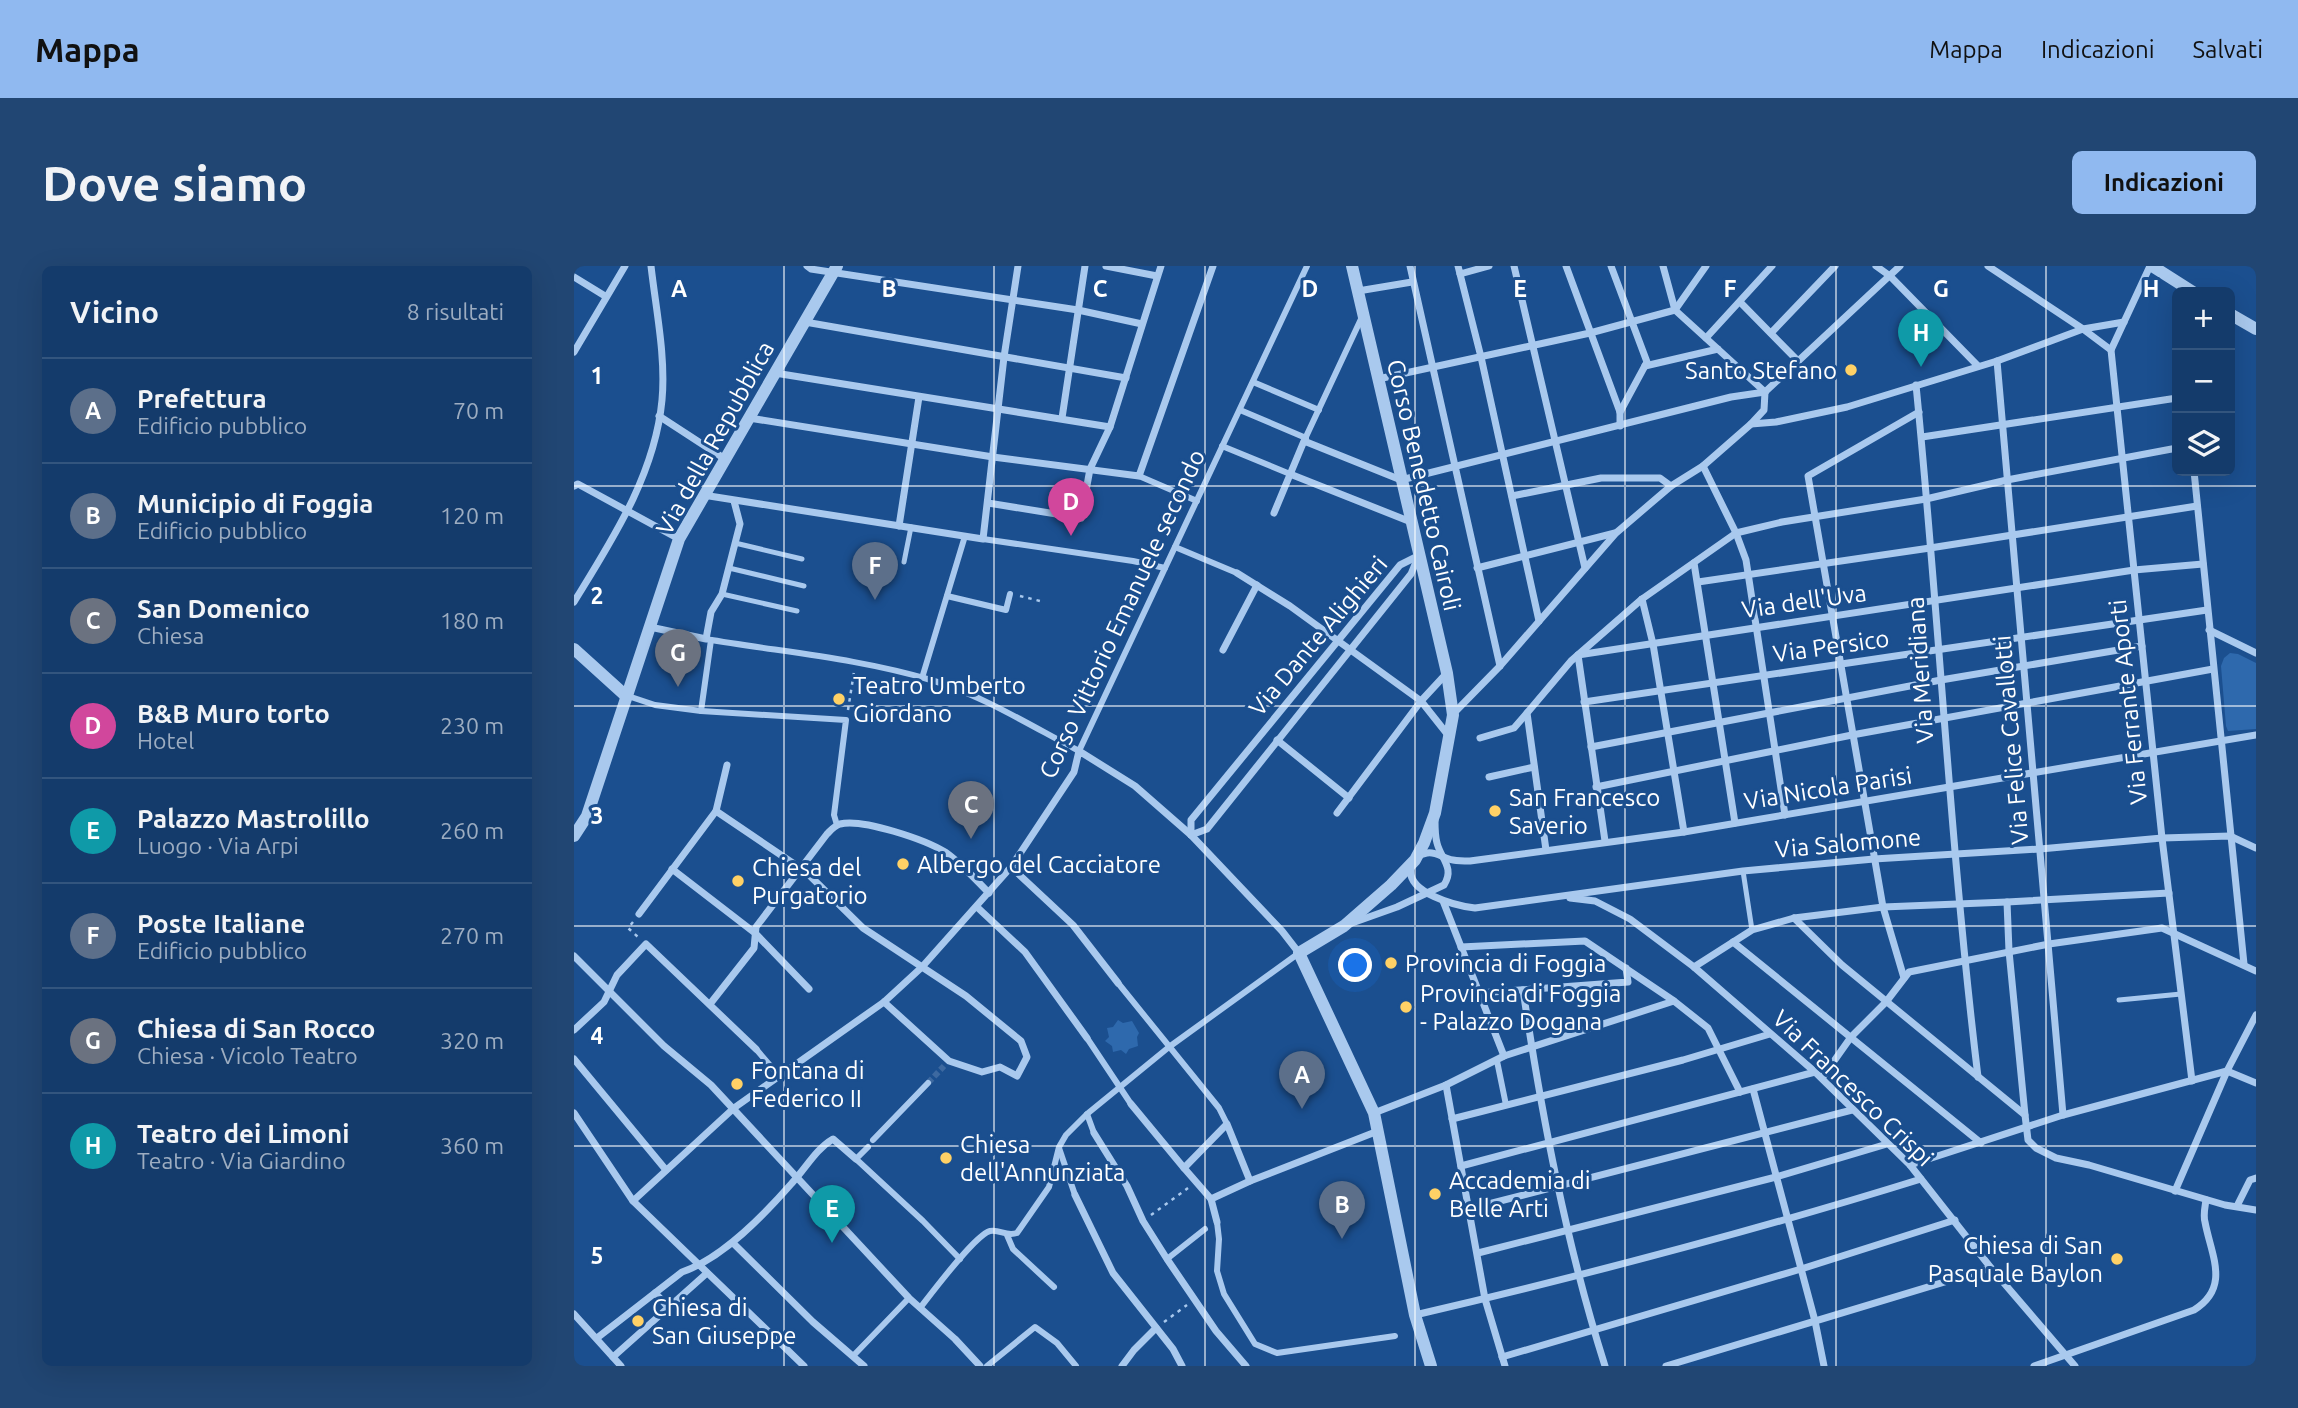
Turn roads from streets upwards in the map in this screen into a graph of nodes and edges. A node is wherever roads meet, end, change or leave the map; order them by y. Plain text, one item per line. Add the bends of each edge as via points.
1 (625, 266) edge
2 (651, 266) edge
3 (807, 266) edge
4 (1018, 266) edge
5 (1085, 266) edge
6 (1106, 266) edge
7 (1161, 266) edge
8 (1213, 266) edge
9 (1307, 266) edge
10 (1352, 266) edge
11 (1410, 266) edge
12 (1489, 266) edge
13 (1514, 266) edge
14 (1566, 266) edge
15 (1611, 266) edge
16 (1663, 266) edge
17 (1706, 266) edge
18 (1772, 266) edge
19 (1835, 266) edge
20 (1876, 266) edge
21 (1900, 266) edge
22 (1988, 266) edge
23 (2151, 266) edge
24 (836, 269) edge
25 (1459, 270) edge
26 (1157, 276) junction
27 (1890, 276) junction
28 (574, 277) edge
29 (1412, 282) junction
30 (2177, 287) edge
31 (1358, 290) junction
32 (605, 296) junction
33 (1013, 300) junction
34 (1740, 302) junction
35 (1078, 310) junction
36 (1675, 310) junction
37 (1363, 316) junction
38 (2235, 317) edge
39 (805, 322) junction
40 (1633, 322) junction
41 (2123, 322) junction
42 (1142, 324) junction
43 (2083, 329) junction
44 (2256, 329) edge
45 (1590, 333) junction
46 (1771, 333) junction
47 (1706, 338) junction
48 (1534, 345) junction
49 (1718, 349) junction
50 (2111, 350) junction
51 (574, 352) edge
52 (1004, 356) junction
53 (1481, 357) junction
54 (1997, 360) junction
55 (1798, 361) junction
56 (1645, 366) junction
57 (1978, 366) junction
58 (1071, 368) junction
59 (1433, 368) junction
60 (775, 373) junction
61 (1126, 378) junction
62 (1377, 379) junction
63 (1253, 382) junction
64 (1916, 385) junction
65 (1765, 392) junction
66 (919, 397) junction
67 (2172, 399) edge
68 (998, 408) junction
69 (2117, 408) junction
70 (1240, 410) junction
71 (1319, 410) junction
72 (1620, 412) junction
73 (1919, 412) junction
74 (659, 416) junction
75 (749, 418) junction
76 (1062, 418) junction
77 (1751, 424) junction
78 (2002, 425) junction
79 (1620, 426) junction
80 (1110, 427) junction
81 (1922, 437) junction
82 (1305, 439) junction
83 (1554, 441) junction
84 (912, 444) junction
85 (1222, 446) junction
86 (2172, 449) edge
87 (1502, 455) junction
88 (993, 457) junction
89 (725, 459) junction
90 (2121, 460) junction
91 (1703, 466) junction
92 (1455, 468) junction
93 (1090, 469) junction
94 (1290, 474) junction
95 (2194, 476) edge
96 (1139, 477) junction
97 (1401, 480) junction
98 (2007, 480) junction
99 (1565, 483) junction
100 (574, 486) edge
101 (1671, 486) junction
102 (703, 495) junction
103 (1512, 496) junction
104 (1926, 499) junction
105 (734, 501) junction
106 (1197, 501) junction
107 (988, 503) junction
108 (2197, 506) junction
109 (628, 511) junction
110 (1274, 513) dead end
111 (1815, 517) junction
112 (2128, 517) junction
113 (1411, 522) junction
114 (899, 526) junction
115 (1616, 533) junction
116 (1736, 533) junction
117 (2012, 535) junction
118 (965, 537) junction
119 (679, 539) junction
120 (983, 539) junction
121 (1579, 544) junction
122 (1175, 547) junction
123 (1930, 548) junction
124 (1418, 556) junction
125 (1524, 557) junction
126 (1695, 563) junction
127 (1822, 564) junction
128 (2203, 564) junction
129 (1165, 568) junction
130 (1477, 568) junction
131 (1586, 568) junction
132 (2134, 570) junction
133 (1237, 573) joint
134 (1749, 575) junction
135 (1698, 582) junction
136 (1257, 585) junction
137 (2017, 588) junction
138 (1012, 595) road end
139 (947, 596) junction
140 (1642, 599) junction
141 (574, 601) edge
142 (1935, 602) junction
143 (2207, 610) junction
144 (1832, 616) junction
145 (2140, 618) junction
146 (1539, 621) junction
147 (650, 627) junction
148 (1756, 627) junction
149 (2210, 630) junction
150 (1706, 635) junction
151 (2021, 636) junction
152 (708, 639) junction
153 (1338, 640) junction
154 (1653, 644) junction
155 (2143, 646) junction
156 (574, 649) edge
157 (1223, 650) dead end
158 (1349, 650) junction
159 (1938, 650) junction
160 (2256, 653) edge
161 (1578, 655) junction
162 (1840, 664) junction
163 (1500, 666) junction
164 (2024, 667) junction
165 (2213, 669) junction
166 (1447, 673) junction
167 (1764, 675) junction
168 (922, 678) junction
169 (1941, 680) junction
170 (2146, 682) junction
171 (1713, 683) junction
172 (1661, 691) junction
173 (626, 696) junction
174 (1846, 698) junction
175 (1421, 701) junction
176 (1584, 702) junction
177 (2027, 705) junction
178 (701, 711) junction
179 (1527, 713) junction
180 (1769, 713) junction
181 (1453, 715) junction
182 (1944, 719) junction
183 (1719, 723) junction
184 (1667, 732) junction
185 (1448, 735) junction
186 (2256, 735) edge
187 (1852, 736) junction
188 (1480, 737) dead end
189 (1277, 740) junction
190 (2220, 743) junction
191 (1591, 747) junction
192 (1079, 751) junction
193 (1775, 751) junction
194 (2153, 752) junction
195 (1725, 761) junction
196 (727, 765) dead end
197 (1534, 767) junction
198 (1673, 772) junction
199 (2033, 773) junction
200 (1489, 777) dead end
201 (1597, 787) junction
202 (1948, 788) junction
203 (1349, 798) junction
204 (1863, 802) junction
205 (716, 811) junction
206 (1337, 813) dead end
207 (1435, 813) junction
208 (1785, 815) junction
209 (1735, 823) junction
210 (838, 825) junction
211 (1684, 832) junction
212 (1191, 835) junction
213 (574, 836) edge
214 (2230, 836) junction
215 (2162, 838) junction
216 (1605, 841) junction
217 (2256, 848) edge
218 (2040, 849) junction
219 (1546, 850) junction
220 (1955, 853) junction
221 (1442, 857) junction
222 (1874, 859) junction
223 (1415, 860) junction
224 (1011, 867) junction
225 (672, 869) junction
226 (802, 869) junction
227 (1427, 891) junction
228 (989, 893) junction
229 (2169, 893) junction
230 (1559, 897) junction
231 (1443, 901) junction
232 (2045, 901) junction
233 (2007, 902) junction
234 (1959, 904) junction
235 (1883, 906) junction
236 (976, 907) junction
237 (639, 914) dead end
238 (1794, 918) junction
239 (1344, 926) junction
240 (2174, 932) junction
241 (755, 933) junction
242 (1733, 942) junction
243 (2049, 944) junction
244 (1461, 947) junction
245 (2009, 951) junction
246 (1299, 953) junction
247 (574, 956) edge
248 (1964, 959) junction
249 (2244, 964) junction
250 (922, 967) junction
251 (1694, 967) junction
252 (1626, 968) junction
253 (2256, 971) edge
254 (1904, 978) junction
255 (1118, 983) joint
256 (809, 989) dead end
257 (608, 990) junction
258 (1522, 990) junction
259 (1479, 993) junction
260 (1674, 1001) junction
261 (884, 1002) junction
262 (1886, 1002) junction
263 (710, 1004) junction
264 (2256, 1015) edge
265 (574, 1030) edge
266 (1770, 1034) junction
267 (1851, 1037) junction
268 (1087, 1038) joint
269 (1170, 1047) junction
270 (1531, 1047) junction
271 (1719, 1048) junction
272 (756, 1049) joint
273 (1501, 1058) junction
274 (574, 1059) edge
275 (2227, 1071) junction
276 (1815, 1072) junction
277 (780, 1077) junction
278 (1978, 1077) junction
279 (1822, 1078) junction
280 (2192, 1081) junction
281 (928, 1083) tunnel mouth
282 (2256, 1083) edge
283 (1446, 1085) junction
284 (1119, 1086) junction
285 (1753, 1089) junction
286 (1740, 1092) junction
287 (1540, 1095) junction
288 (1131, 1104) joint
289 (1506, 1105) junction
290 (734, 1108) junction
291 (1852, 1110) junction
292 (574, 1113) edge
293 (1087, 1114) junction
294 (1374, 1114) junction
295 (2025, 1115) junction
296 (2063, 1115) junction
297 (1452, 1119) junction
298 (1227, 1124) junction
299 (2026, 1126) junction
300 (1378, 1131) junction
301 (1094, 1133) joint
302 (1765, 1134) junction
303 (873, 1140) dead end
304 (1550, 1143) junction
305 (1981, 1143) junction
306 (1887, 1144) junction
307 (868, 1147) dead end
308 (1059, 1147) junction
309 (856, 1159) junction
310 (1910, 1165) junction
311 (1461, 1166) junction
312 (1184, 1168) junction
313 (666, 1170) junction
314 (797, 1177) junction
315 (1776, 1177) junction
316 (2256, 1178) edge
317 (1921, 1179) junction
318 (1250, 1181) junction
319 (1558, 1187) junction
320 (2175, 1191) junction
321 (1074, 1195) joint
322 (1211, 1199) junction
323 (2206, 1200) junction
324 (633, 1201) junction
325 (2237, 1206) junction
326 (1469, 1209) junction
327 (2256, 1210) edge
328 (1955, 1220) junction
329 (1787, 1221) junction
330 (1217, 1222) joint
331 (1205, 1229) dead end
332 (1567, 1231) junction
333 (1007, 1236) junction
334 (733, 1243) junction
335 (1478, 1253) junction
336 (960, 1259) junction
337 (1167, 1259) junction
338 (699, 1266) junction
339 (1991, 1268) junction
340 (1801, 1269) junction
341 (707, 1273) junction
342 (1577, 1277) junction
343 (1054, 1287) dead end
344 (655, 1293) junction
345 (909, 1298) junction
346 (1485, 1299) junction
347 (669, 1308) junction
348 (920, 1308) junction
349 (574, 1314) edge
350 (1416, 1315) junction
351 (1815, 1321) junction
352 (1156, 1328) junction
353 (1593, 1329) junction
354 (1395, 1336) dead end
355 (597, 1338) junction
356 (854, 1355) junction
357 (2066, 1355) junction
358 (613, 1357) junction
359 (1502, 1357) junction
360 (621, 1366) edge
361 (804, 1366) edge
362 (864, 1366) edge
363 (980, 1366) edge
364 (987, 1366) edge
365 (1076, 1366) edge
366 (1122, 1366) edge
367 (1182, 1366) edge
368 (1246, 1366) edge
369 (1431, 1366) edge
370 (1505, 1366) edge
371 (1605, 1366) edge
372 (1665, 1366) edge
373 (1824, 1366) edge
374 (2034, 1366) edge
375 (2076, 1366) edge

1 - 32 street
2 - 74 street via 661,355
3 - 24 street
4 - 33 street
5 - 35 street
6 - 26 street
7 - 26 street
8 - 96 street
9 - 63 street, Corso Vittorio Emanuele secondo
10 - 31 street, Corso Benedetto Cairoli
11 - 29 street
12 - 25 street
13 - 48 street
14 - 45 street
15 - 40 street
16 - 36 street
17 - 36 street
18 - 34 street
19 - 46 street
20 - 27 street
21 - 27 street
22 - 43 street
23 - 30 street
23 - 41 street, Via Ferrante Aporti
24 - 33 street
24 - 39 street, Via della Repubblica
25 - 53 street
26 - 42 street
27 - 55 street
27 - 57 street
28 - 32 street
29 - 31 street
29 - 59 street
31 - 37 street, Corso Benedetto Cairoli
32 - 51 street
33 - 35 street
33 - 52 street
34 - 46 street
34 - 47 street
35 - 42 street
35 - 58 street
36 - 40 street
36 - 47 street
37 - 62 street, Corso Benedetto Cairoli
37 - 71 street
38 - 44 street
39 - 52 street
39 - 60 street, Via della Repubblica
40 - 45 street
40 - 56 street
41 - 43 street
41 - 50 street, Via Ferrante Aporti
42 - 61 street
43 - 50 street
43 - 54 street
45 - 48 street
45 - 72 street
46 - 55 street
47 - 49 street
48 - 53 street
48 - 83 street
49 - 56 street
49 - 65 street
50 - 69 street, Via Ferrante Aporti
52 - 58 street
52 - 68 street
53 - 59 street
53 - 87 street
54 - 57 street
54 - 78 street, Via Felice Cavallotti
55 - 65 street
56 - 72 street
57 - 64 street
58 - 61 street
58 - 76 street
59 - 62 street
59 - 92 street
60 - 66 street
60 - 75 street, Via della Repubblica
61 - 80 street
62 - 97 street, Corso Benedetto Cairoli
63 - 70 street, Corso Vittorio Emanuele secondo
63 - 71 street
64 - 73 street, Via Meridiana
64 - 77 street via 1847,407
65 - 77 street via 1764,410
65 - 79 street
66 - 68 street
66 - 84 street
67 - 69 street
68 - 76 street
68 - 88 street
69 - 78 street
69 - 90 street, Via Ferrante Aporti
70 - 82 street
70 - 85 street, Corso Vittorio Emanuele secondo
71 - 82 street
72 - 79 street
73 - 81 street, Via Meridiana
73 - 111 street via 1808,476
74 - 89 street
74 - 109 street via 655,441
75 - 84 street
75 - 89 street, Via della Repubblica
76 - 80 street
77 - 91 street
78 - 81 street
78 - 98 street, Via Felice Cavallotti
79 - 83 street
80 - 93 street
81 - 104 street, Via Meridiana
82 - 94 street
82 - 97 street
83 - 87 street
83 - 99 street
84 - 88 street
84 - 114 street
85 - 94 street
85 - 106 street, Corso Vittorio Emanuele secondo
86 - 90 street
87 - 92 street
87 - 103 street
88 - 93 street
88 - 107 street
89 - 102 street, Via della Repubblica
90 - 98 street
90 - 112 street, Via Ferrante Aporti
91 - 101 street
91 - 116 street
92 - 97 street
92 - 130 street
93 - 96 street
93 - 107 street via 1081,518
94 - 110 street
94 - 113 street
95 - 108 street
96 - 106 street
97 - 113 street, Corso Benedetto Cairoli
98 - 104 street
98 - 117 street, Via Felice Cavallotti
99 - 101 street via 1652,477
99 - 103 street
99 - 121 street
100 - 109 street
101 - 115 street
102 - 105 street
102 - 119 street, Via della Repubblica
103 - 125 street
104 - 111 street
104 - 123 street, Via Meridiana
105 - 114 street
105 - 152 street via 740,524 722,594 711,612
106 - 122 street, Corso Vittorio Emanuele secondo
107 - 120 street
108 - 112 street
108 - 128 street
109 - 119 street
109 - 141 street
111 - 116 street
111 - 127 street
112 - 117 street
112 - 132 street, Via Ferrante Aporti
113 - 124 street, Corso Benedetto Cairoli
114 - 118 street
115 - 121 street
115 - 131 street
116 - 126 street
116 - 134 street
117 - 123 street
117 - 137 street, Via Felice Cavallotti
118 - 120 street
118 - 139 street
119 - 147 street, Via della Repubblica
120 - 129 street
121 - 125 street
121 - 131 street
122 - 129 street, Corso Vittorio Emanuele secondo
122 - 133 street
123 - 127 street
123 - 142 street, Via Meridiana
124 - 153 street, Via Dante Alighieri via 1400,565
124 - 158 street, Via Dante Alighieri via 1411,574
124 - 166 street, Corso Benedetto Cairoli
125 - 130 street
125 - 146 street
126 - 135 street
126 - 140 street
127 - 134 street
127 - 144 street
128 - 132 street, Via dell'Uva
128 - 143 street
129 - 192 street, Corso Vittorio Emanuele secondo
130 - 163 street
131 - 146 street
132 - 137 street, Via dell'Uva
132 - 145 street, Via Ferrante Aporti
133 - 136 street
134 - 135 street
134 - 148 street
135 - 150 street
136 - 153 street
136 - 157 street
137 - 142 street, Via dell'Uva
137 - 151 street, Via Felice Cavallotti
138 - 139 street via 1006,610
139 - 168 street
140 - 154 street
140 - 161 street
142 - 144 street, Via dell'Uva
142 - 159 street, Via Meridiana
143 - 145 street, Via Persico
143 - 149 street
144 - 148 street, Via dell'Uva
144 - 162 street
145 - 151 street, Via Persico
145 - 155 street, Via Ferrante Aporti
146 - 163 street
147 - 152 street
147 - 173 street, Via della Repubblica
148 - 150 street, Via dell'Uva
148 - 167 street
149 - 160 street
149 - 165 street
150 - 154 street, Via dell'Uva
150 - 171 street
151 - 159 street, Via Persico
151 - 164 street, Via Felice Cavallotti
152 - 168 street via 853,661
152 - 178 street
153 - 158 street
153 - 212 street, Via Dante Alighieri via 1191,820
154 - 161 street, Via dell'Uva
154 - 172 street
155 - 164 street
155 - 170 street, Via Ferrante Aporti
156 - 173 street
158 - 175 street
158 - 189 street, Via Dante Alighieri
159 - 162 street, Via Persico
159 - 169 street, Via Meridiana
161 - 176 street
161 - 179 street
162 - 167 street, Via Persico
162 - 174 street
163 - 181 street
164 - 169 street
164 - 177 street, Via Felice Cavallotti
165 - 170 street
165 - 190 street
166 - 175 street
166 - 181 street, Corso Benedetto Cairoli
167 - 171 street, Via Persico
167 - 180 street
168 - 192 street via 997,708
169 - 174 street
169 - 182 street, Via Meridiana
170 - 177 street
170 - 194 street, Via Ferrante Aporti
171 - 172 street, Via Persico
171 - 183 street
172 - 176 street, Via Persico
172 - 184 street
173 - 178 street
173 - 213 street, Via della Repubblica via 587,816
174 - 180 street
174 - 187 street
175 - 185 street
175 - 203 street
176 - 191 street
177 - 182 street
177 - 199 street, Via Felice Cavallotti
178 - 210 street via 846,720 834,815
179 - 188 street via 1514,728
179 - 197 street
180 - 183 street
180 - 193 street
181 - 185 street
182 - 187 street
182 - 202 street, Via Meridiana
183 - 184 street
183 - 195 street
184 - 191 street
184 - 198 street
185 - 207 street
186 - 190 street, Via Nicola Parisi
187 - 193 street
187 - 204 street
189 - 203 street
189 - 212 street, Via Dante Alighieri via 1207,829
190 - 194 street, Via Nicola Parisi
190 - 214 street
191 - 201 street
192 - 212 street via 1135,786
192 - 224 street, Corso Vittorio Emanuele secondo via 1074,772
193 - 195 street
193 - 208 street
194 - 199 street, Via Nicola Parisi
194 - 215 street, Via Ferrante Aporti
195 - 198 street
195 - 209 street
196 - 205 street
197 - 200 street
197 - 219 street
198 - 201 street
198 - 211 street
199 - 202 street, Via Nicola Parisi
199 - 218 street, Via Felice Cavallotti
201 - 216 street
202 - 204 street, Via Nicola Parisi
202 - 220 street, Via Meridiana
203 - 206 street
204 - 208 street, Via Nicola Parisi
204 - 222 street
205 - 225 street
205 - 226 street
207 - 221 street
207 - 223 street
208 - 209 street, Via Nicola Parisi
209 - 211 street, Via Nicola Parisi
210 - 226 street
210 - 228 street via 908,834 927,842 946,853
211 - 216 street, Via Nicola Parisi
212 - 246 street
214 - 215 street, Via Salomone
214 - 217 street, Via Salomone
214 - 249 street
215 - 218 street, Via Salomone
215 - 229 street, Via Ferrante Aporti
216 - 219 street, Via Nicola Parisi
218 - 220 street, Via Salomone
218 - 232 street, Via Felice Cavallotti
219 - 221 street, Via Nicola Parisi via 1470,861
220 - 222 street, Via Salomone
220 - 234 street, Via Meridiana
221 - 223 street via 1431,853
221 - 227 street via 1449,868 1447,880
222 - 230 street, Via Salomone via 1743,871
222 - 235 street
223 - 227 street via 1413,882
223 - 239 street
224 - 228 street, Corso Vittorio Emanuele secondo
224 - 255 street via 1073,925
225 - 237 street
225 - 241 street
226 - 241 street via 755,927
226 - 250 street via 863,928
227 - 231 street
227 - 239 street
228 - 236 street, Corso Vittorio Emanuele secondo
229 - 232 street
229 - 240 street, Via Ferrante Aporti
230 - 231 street, Via Salomone via 1475,908
230 - 251 street, Via Francesco Crispi via 1595,901 1630,919
231 - 244 street
232 - 233 street
232 - 243 street, Via Felice Cavallotti
233 - 234 street
233 - 245 street
234 - 235 street
234 - 248 street, Via Meridiana
235 - 238 street
235 - 254 street
236 - 250 street, Corso Vittorio Emanuele secondo
236 - 268 street via 1025,952
238 - 242 street via 1752,930
238 - 262 street
239 - 246 street
240 - 243 street via 2162,928
240 - 249 street
240 - 280 street, Via Ferrante Aporti
241 - 256 street
241 - 263 street via 754,948
242 - 251 street
242 - 267 street
243 - 245 street
243 - 296 street, Via Felice Cavallotti
244 - 252 street via 1585,941
244 - 259 street
245 - 248 street
245 - 295 street
246 - 269 street
246 - 294 street
247 - 257 street
248 - 254 street via 1909,972
248 - 278 street, Via Meridiana
249 - 253 street
250 - 261 street, Corso Vittorio Emanuele secondo
250 - 261 street via 1021,1041 1027,1057 1017,1076 1000,1067 982,1072 946,1063
251 - 266 street, Via Francesco Crispi
252 - 258 street via 1628,982
252 - 260 street
254 - 262 street
255 - 269 street
257 - 263 street via 646,944
257 - 265 street via 604,1002
257 - 290 street
258 - 259 street
258 - 270 street
259 - 273 street
260 - 270 street
260 - 271 street via 1707,1028
261 - 277 street, Corso Vittorio Emanuele secondo
262 - 267 street
262 - 278 street
263 - 272 street
264 - 275 street
266 - 271 street
266 - 276 street, Via Francesco Crispi
267 - 279 street
267 - 305 street
268 - 284 street
269 - 284 street
269 - 298 street
270 - 273 street
270 - 287 street
271 - 286 street
271 - 287 street
272 - 277 street
273 - 283 street
273 - 289 street
274 - 313 street
275 - 280 street
275 - 282 street
275 - 320 street
276 - 279 street, Via Francesco Crispi
276 - 285 street
277 - 290 street, Corso Vittorio Emanuele secondo
278 - 295 street
279 - 291 street, Via Francesco Crispi
280 - 296 street
281 - 303 street
283 - 294 street
283 - 297 street
284 - 288 street
284 - 293 street
285 - 286 street
285 - 302 street
286 - 304 street
287 - 289 street
287 - 304 street
288 - 312 street
289 - 297 street
290 - 313 street, Corso Vittorio Emanuele secondo
290 - 314 street
291 - 302 street
291 - 306 street, Via Francesco Crispi
292 - 324 street
293 - 301 street
293 - 308 street
294 - 300 street
295 - 299 street
296 - 299 street
297 - 311 street
298 - 312 street
298 - 318 street
299 - 305 street
299 - 320 street via 2028,1140 2036,1149 2056,1158
300 - 318 street
300 - 350 street
301 - 337 street
302 - 315 street
302 - 319 street
304 - 311 street
304 - 319 street
305 - 310 street
306 - 310 street, Via Francesco Crispi
306 - 315 street
307 - 309 street
308 - 321 street
308 - 333 street via 1049,1187 1017,1233
309 - 314 street via 833,1139
309 - 336 street
310 - 317 street, Via Francesco Crispi
311 - 326 street
312 - 322 street
313 - 324 street, Corso Vittorio Emanuele secondo
314 - 334 street
314 - 345 street
315 - 329 street
315 - 332 street
316 - 325 street via 2250,1180
317 - 328 street, Via Francesco Crispi
317 - 329 street
318 - 322 street
319 - 326 street
319 - 332 street
320 - 323 street
321 - 352 street via 1113,1273
322 - 330 street
323 - 325 street
323 - 357 street via 2204,1219 2217,1265 2206,1303
324 - 338 street
325 - 327 street
326 - 335 street
328 - 339 street, Via Francesco Crispi
328 - 340 street
329 - 340 street
329 - 342 street
330 - 354 street via 1217,1271 1224,1294 1255,1344 1277,1353
331 - 337 street
332 - 335 street
332 - 342 street
333 - 336 street via 996,1231 986,1234
333 - 343 street via 1013,1249
334 - 338 street
334 - 356 street via 813,1322
335 - 346 street
336 - 348 street
337 - 368 street
338 - 341 street
338 - 344 street via 682,1272
339 - 351 street
339 - 357 street, Via Francesco Crispi
340 - 351 street
340 - 353 street
341 - 347 street
341 - 361 street
342 - 346 street
342 - 353 street
344 - 347 street
344 - 355 street
345 - 348 street
345 - 356 street
346 - 350 street
346 - 359 street
347 - 358 street
348 - 363 street
349 - 355 street
350 - 369 street
351 - 372 street
351 - 373 street
352 - 366 street
352 - 367 street
353 - 359 street
353 - 371 street
355 - 358 street
356 - 362 street
357 - 374 street
357 - 375 street, Via Francesco Crispi
358 - 360 street
359 - 370 street
364 - 365 street via 1035,1327 1057,1343

